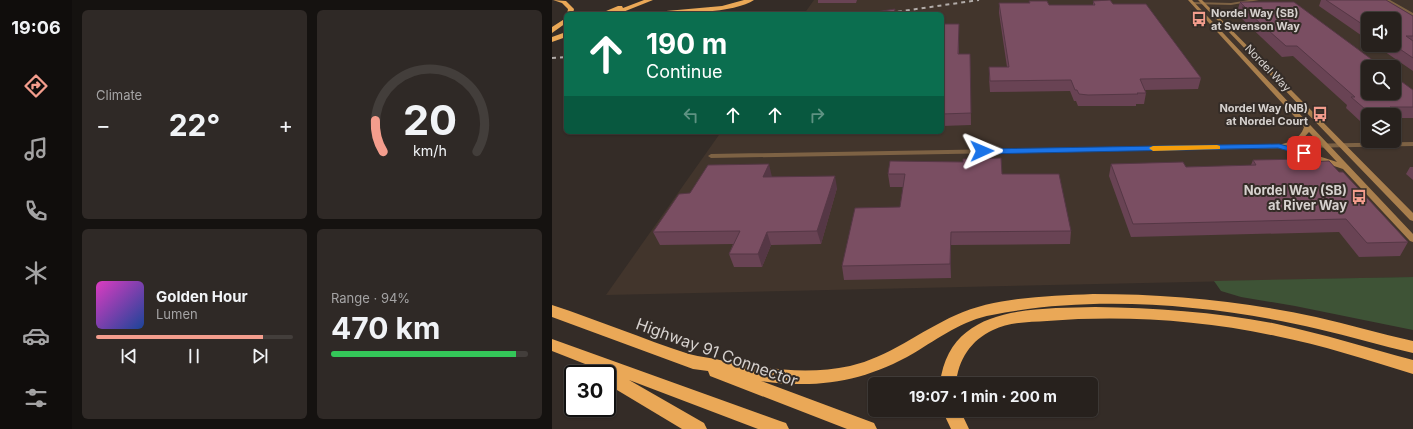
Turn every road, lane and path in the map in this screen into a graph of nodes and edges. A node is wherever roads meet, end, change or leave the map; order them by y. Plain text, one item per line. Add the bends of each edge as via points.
1 (556, 0) edge
2 (638, 0) edge
3 (650, 0) edge
4 (751, 0) edge
5 (1257, 0) edge
6 (1387, 0) edge
7 (1192, 2) edge
8 (1201, 2) edge
9 (570, 12) edge
10 (607, 12) edge
11 (617, 12) edge
12 (623, 12) edge
13 (677, 12) edge
14 (1413, 15) edge
15 (564, 22) edge
16 (564, 30) edge
17 (552, 31) edge
18 (552, 35) edge
19 (564, 35) edge
20 (564, 40) edge
21 (553, 43) edge
22 (1308, 126) junction
23 (1413, 144) edge
24 (1326, 145) junction
25 (1343, 145) junction
26 (1279, 146) junction
27 (711, 156) dead end
28 (1345, 167) junction
29 (1413, 218) edge
30 (1413, 238) edge
31 (552, 311) edge
32 (1412, 347) edge
33 (557, 348) edge
34 (692, 361) junction
35 (588, 365) edge
36 (1413, 367) edge
37 (949, 377) edge
38 (616, 381) edge
39 (954, 417) edge
40 (698, 429) edge
41 (780, 429) edge
42 (868, 429) edge
43 (960, 429) edge

1 - 9 highway via 568,5
2 - 10 highway
3 - 11 highway
3 - 12 highway
4 - 13 highway via 722,8
5 - 8 street via 1231,4
6 - 14 street
7 - 8 street
7 - 22 street, Nordel Way
8 - 25 street, Nordel Way
15 - 17 highway
16 - 18 highway
19 - 21 highway
20 - 21 highway
22 - 24 street, Nordel Way
22 - 26 street via 1307,132 1297,142
23 - 25 street
24 - 25 street
24 - 26 street
24 - 28 street, Nordel Way
25 - 29 street, Nordel Way
26 - 27 street
26 - 28 street
28 - 30 street, Nordel Way
31 - 34 highway, Highway 91 Connector
32 - 34 highway via 1327,325 1267,313 1184,302 1116,299 1049,302 984,311 962,318 876,365 818,379 781,378
33 - 35 highway
33 - 41 highway
34 - 42 highway, Highway 91 Connector
36 - 37 highway via 1309,338 1252,326 1169,316 1070,314 1007,319 983,327 970,336 958,350
38 - 40 highway
39 - 43 highway

